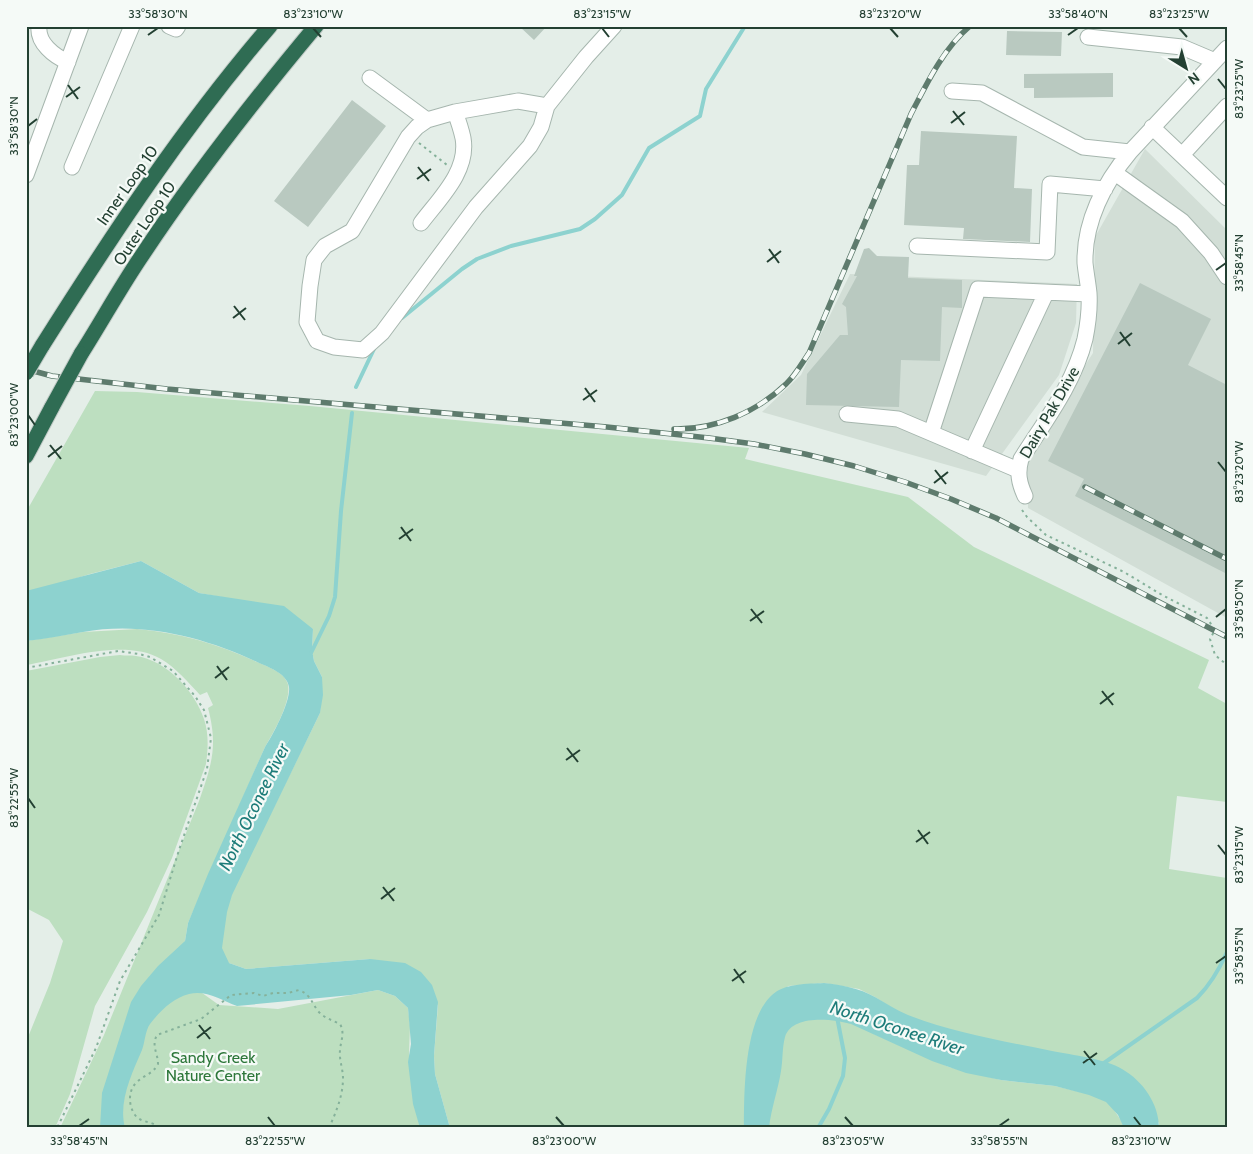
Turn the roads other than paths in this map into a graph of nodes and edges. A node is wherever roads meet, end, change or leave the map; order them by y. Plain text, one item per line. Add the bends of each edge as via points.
1 (40, 26) edge
2 (81, 26) edge
3 (132, 26) edge
4 (169, 26) edge
5 (178, 26) edge
6 (270, 26) edge
7 (316, 26) edge
8 (614, 26) edge
9 (1088, 36) dead end
10 (1227, 48) edge
11 (1215, 61) junction
12 (68, 62) junction
13 (370, 78) dead end
14 (952, 92) dead end
15 (548, 106) junction
16 (1227, 106) edge
17 (455, 112) junction
18 (427, 120) junction
19 (1152, 127) junction
20 (1130, 152) junction
21 (1182, 155) junction
22 (72, 167) dead end
23 (1115, 173) junction
24 (26, 175) edge
25 (1105, 189) junction
26 (1227, 198) edge
27 (421, 223) dead end
28 (917, 246) dead end
29 (1227, 277) edge
30 (1046, 293) junction
31 (1089, 294) junction
32 (26, 373) edge
33 (847, 414) dead end
34 (930, 434) junction
35 (972, 451) junction
36 (26, 456) edge
37 (1018, 470) junction
38 (1025, 496) road end

1 - 12 street via 39,31 48,50
2 - 12 street
3 - 22 street
4 - 5 street via 176,29
6 - 32 highway, Inner Loop 10, bridge via 155,173
7 - 36 highway, Outer Loop 10, bridge via 245,112 142,256 82,354
8 - 15 street
9 - 11 street via 1182,47
10 - 11 street, Dairy Pak Drive
11 - 19 street, Dairy Pak Drive
12 - 24 street
13 - 18 street
14 - 20 street via 982,93 1083,147
15 - 17 street via 518,101
15 - 18 street via 530,146 476,207 382,333 363,350 334,347 317,341 306,322 314,260 325,246 352,231 409,136
16 - 21 street
17 - 18 street
17 - 27 street via 463,140 462,164
19 - 20 street, Dairy Pak Drive
19 - 21 street
20 - 23 street, Dairy Pak Drive
21 - 26 street
23 - 25 street, Dairy Pak Drive
23 - 29 street via 1182,221 1211,253
25 - 28 street via 1050,184 1047,252
25 - 31 street, Dairy Pak Drive via 1096,205 1086,244
30 - 31 street
30 - 34 street via 978,290
30 - 35 street
31 - 37 street, Dairy Pak Drive via 1088,325 1078,363 1071,380 1021,459
33 - 34 street via 898,419
34 - 35 street
35 - 37 street
37 - 38 street, Dairy Pak Drive

